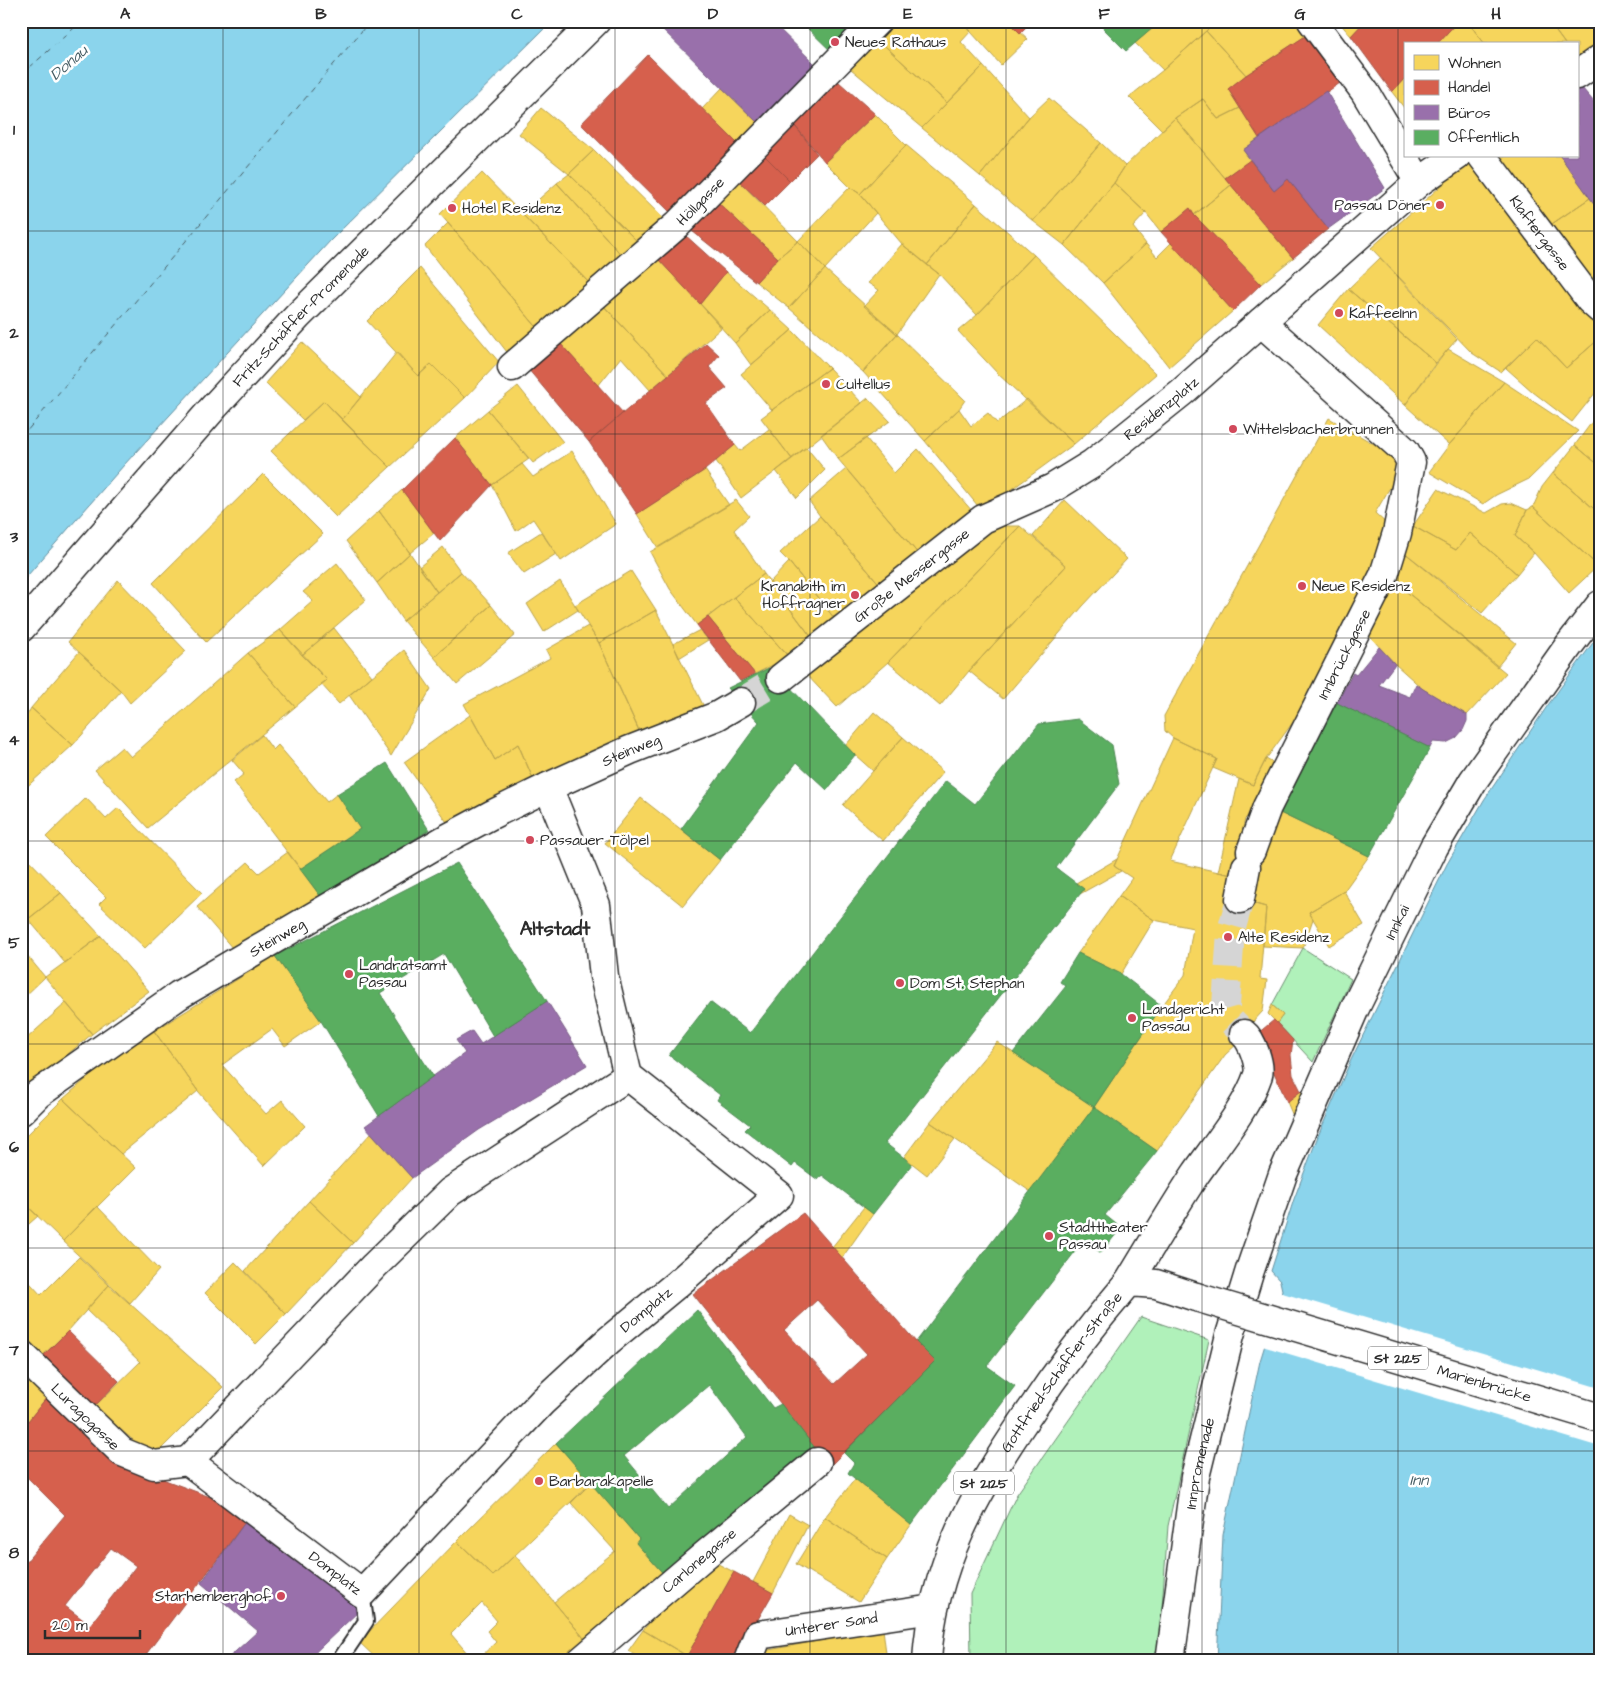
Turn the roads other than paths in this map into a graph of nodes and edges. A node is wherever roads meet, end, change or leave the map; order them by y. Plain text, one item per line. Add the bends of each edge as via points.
1 (596, 21) edge
2 (877, 21) edge
3 (1312, 21) edge
4 (1600, 59) edge
5 (1578, 74) edge
6 (1404, 157) edge
7 (1405, 158) edge
8 (1454, 158) edge
9 (1484, 158) edge
10 (1419, 182) junction
11 (1600, 308) edge
12 (1262, 322) junction
13 (512, 367) dead end
14 (1053, 488) joint
15 (1600, 605) edge
16 (21, 628) edge
17 (780, 678) tunnel mouth
18 (741, 702) tunnel mouth
19 (548, 787) junction
20 (1240, 899) tunnel mouth
21 (1244, 1034) tunnel mouth
22 (628, 1076) junction
23 (21, 1111) edge
24 (1250, 1270) joint
25 (1129, 1282) junction
26 (1196, 1297) joint
27 (21, 1354) edge
28 (1600, 1418) edge
29 (188, 1461) junction
30 (817, 1462) dead end
31 (362, 1593) junction
32 (933, 1609) junction
33 (339, 1661) edge
34 (581, 1661) edge
35 (748, 1661) edge
36 (927, 1661) edge
37 (1170, 1661) edge

1 - 16 street, Fritz-Schäffer-Promenade via 298,316
2 - 13 street, Höllgasse via 677,225
3 - 6 street via 1365,92
4 - 5 street
7 - 10 street
8 - 10 street, Residenzplatz
9 - 11 street, Klaftergasse via 1590,300
10 - 12 street, Residenzplatz
12 - 14 street, Residenzplatz via 1159,411 1092,464
12 - 20 street, Innbrückgasse via 1405,451 1411,462 1397,534 1384,575 1267,807 1248,859
14 - 17 street, Große Messergasse via 983,520
15 - 24 street, Innkai via 1473,781 1434,847 1348,1026 1283,1174
18 - 19 street, Steinweg via 717,716
19 - 22 street via 596,905 604,976
19 - 23 street, Steinweg via 444,840 179,995 38,1094
21 - 25 street, Gottfried-Schäffer-Straße via 1255,1052 1259,1074 1240,1111 1177,1201
22 - 29 street via 450,1192 374,1266
22 - 31 street, Domplatz via 779,1195 608,1341 542,1402
24 - 37 street, Innpromenade via 1195,1477
25 - 26 street, Gottfried-Schäffer-Straße / St 2125 via 1156,1284
25 - 32 street, Gottfried-Schäffer-Straße / St 2125 via 1059,1368 1001,1454 953,1546
26 - 28 street, Marienbrücke / St 2125, bridge
27 - 29 street, Luragogasse via 122,1452 154,1465
29 - 31 street, Domplatz
30 - 34 street, Carlonegasse
31 - 33 lane via 366,1621
32 - 35 street, Unterer Sand via 758,1635
32 - 36 street, Gottfried-Schäffer-Straße / St 2125

